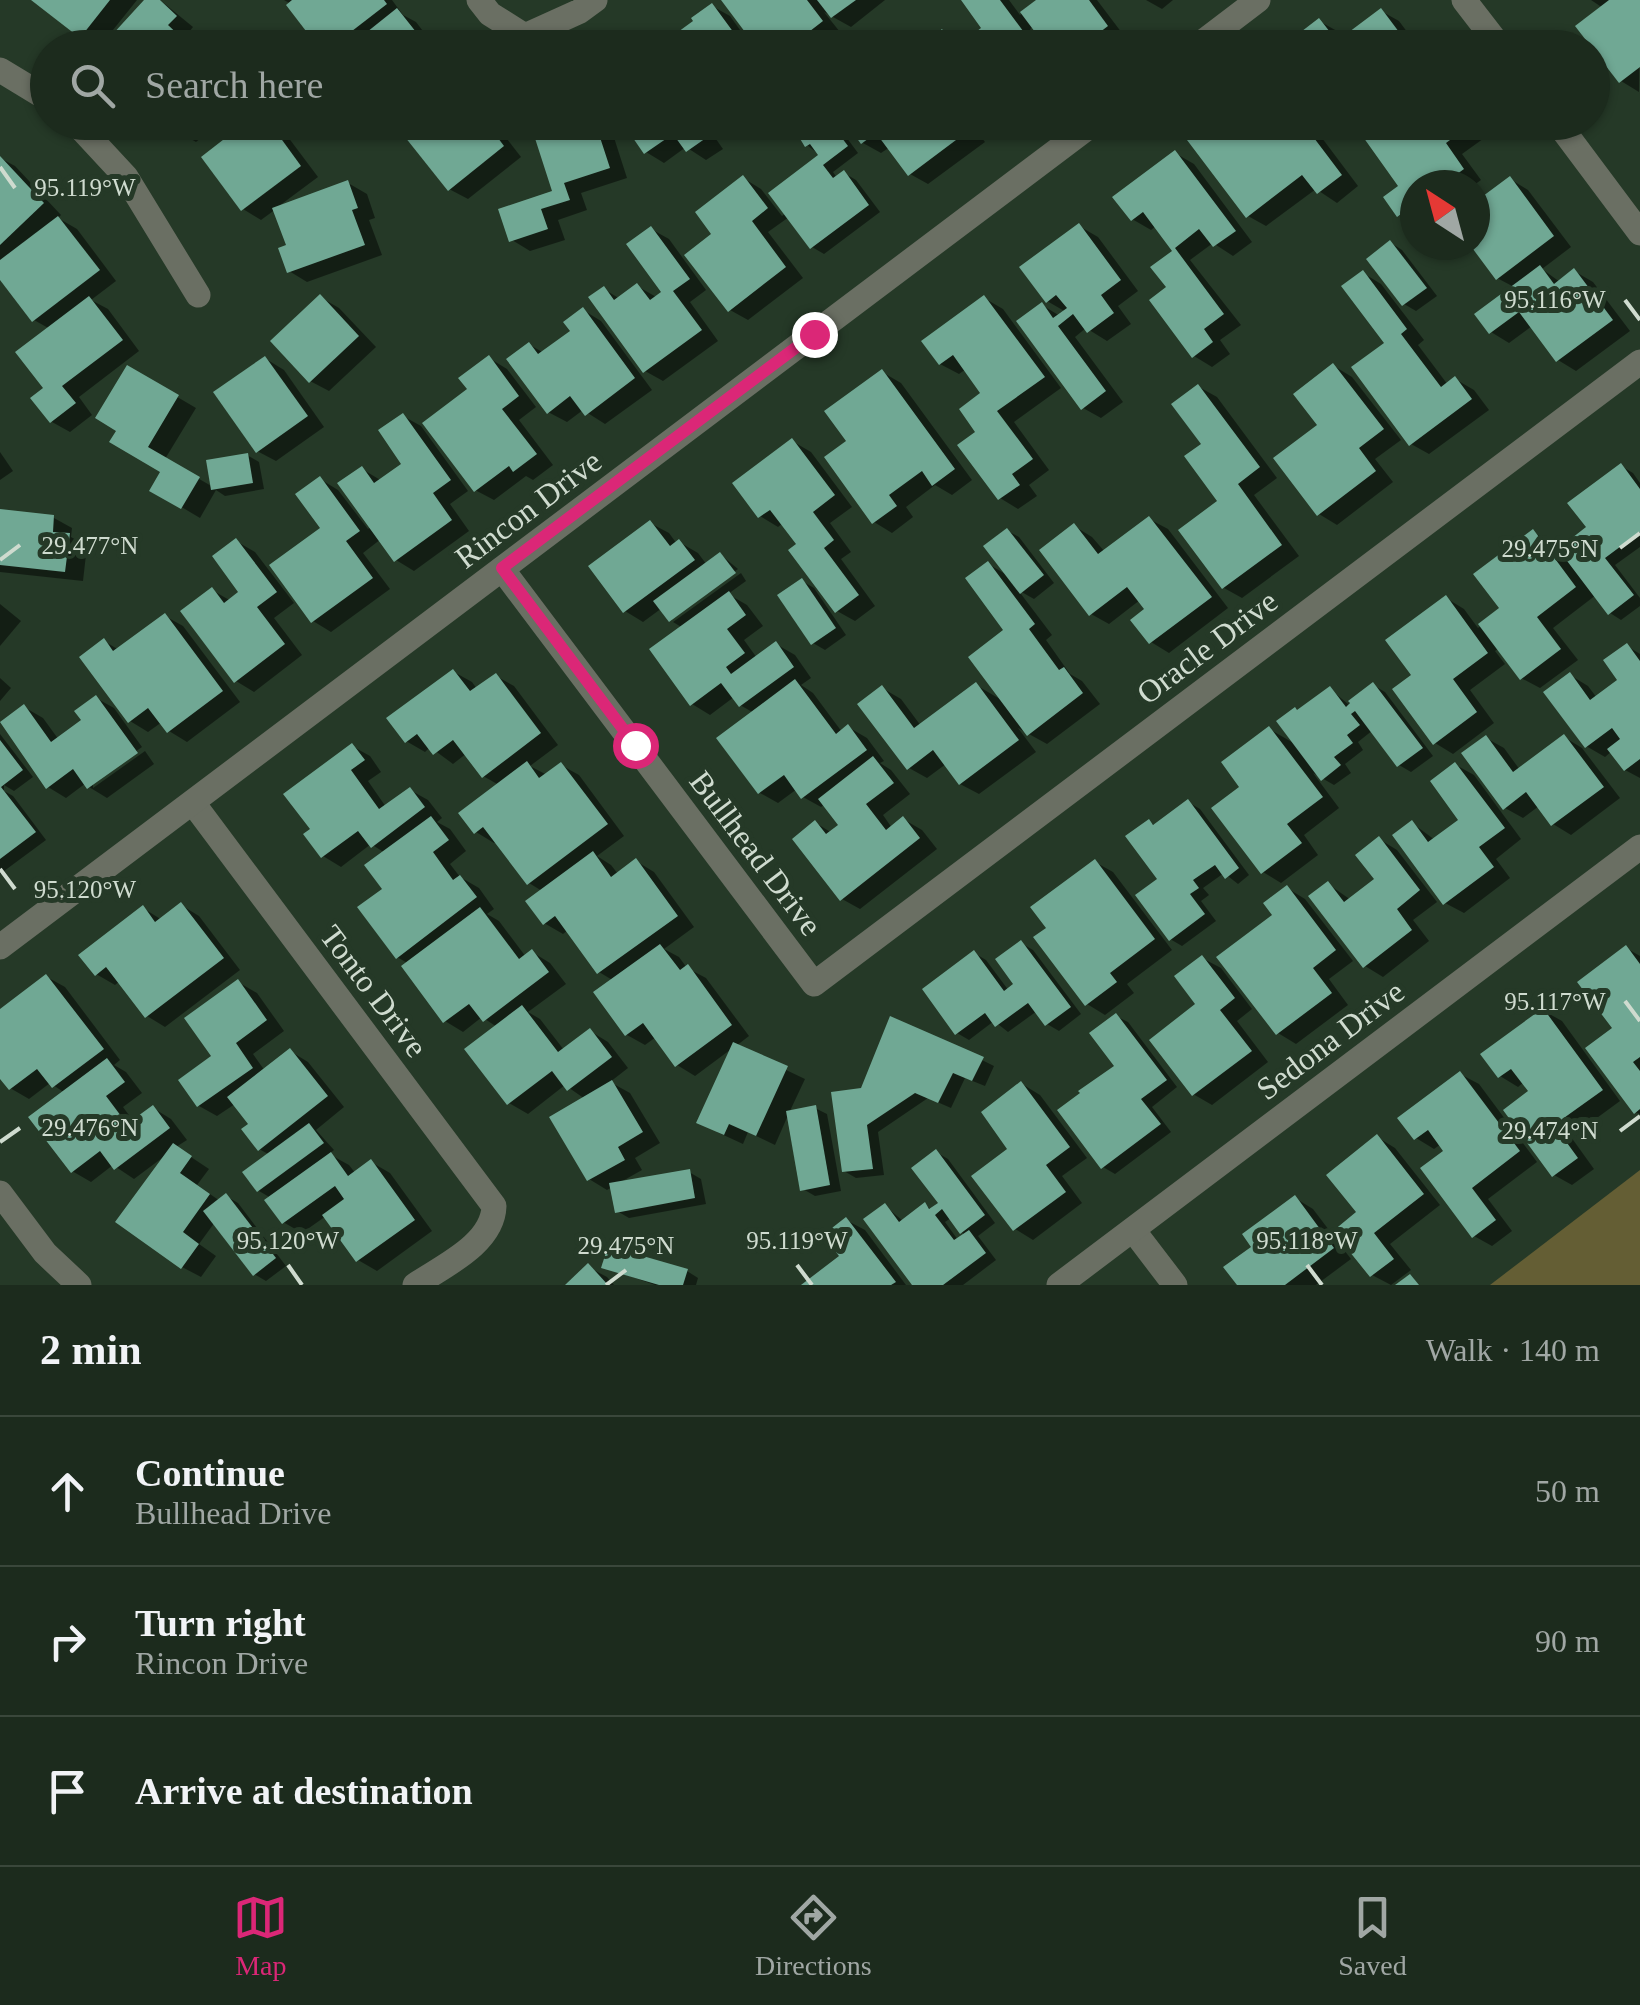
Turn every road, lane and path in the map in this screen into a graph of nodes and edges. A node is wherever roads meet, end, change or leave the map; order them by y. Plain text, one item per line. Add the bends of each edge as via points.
1 (479, 0) edge
2 (596, 0) edge
3 (1258, 0) edge
4 (1464, 0) edge
5 (515, 30) edge
6 (539, 30) edge
7 (1218, 30) edge
8 (1487, 30) edge
9 (0, 70) edge
10 (30, 88) edge
11 (92, 140) edge
12 (1071, 140) edge
13 (1570, 140) edge
14 (1640, 233) edge
15 (198, 295) dead end
16 (1640, 362) edge
17 (502, 568) junction
18 (193, 803) junction
19 (1640, 847) edge
20 (0, 947) edge
21 (814, 984) joint
22 (0, 1192) edge
23 (1132, 1230) junction
24 (79, 1285) edge
25 (415, 1285) edge
26 (1059, 1285) edge
27 (1174, 1285) edge

1 - 5 street
2 - 6 street
3 - 7 street
4 - 8 street
9 - 10 street
11 - 15 street via 126,177
12 - 17 street, Rincon Drive
13 - 14 street
16 - 21 street, Oracle Drive
17 - 18 street, Rincon Drive
17 - 21 street, Bullhead Drive
18 - 20 street, Rincon Drive
18 - 25 street, Tonto Drive via 494,1206 494,1221 480,1240
19 - 23 street, Sedona Drive
22 - 24 street
23 - 26 street, Sedona Drive
23 - 27 street

